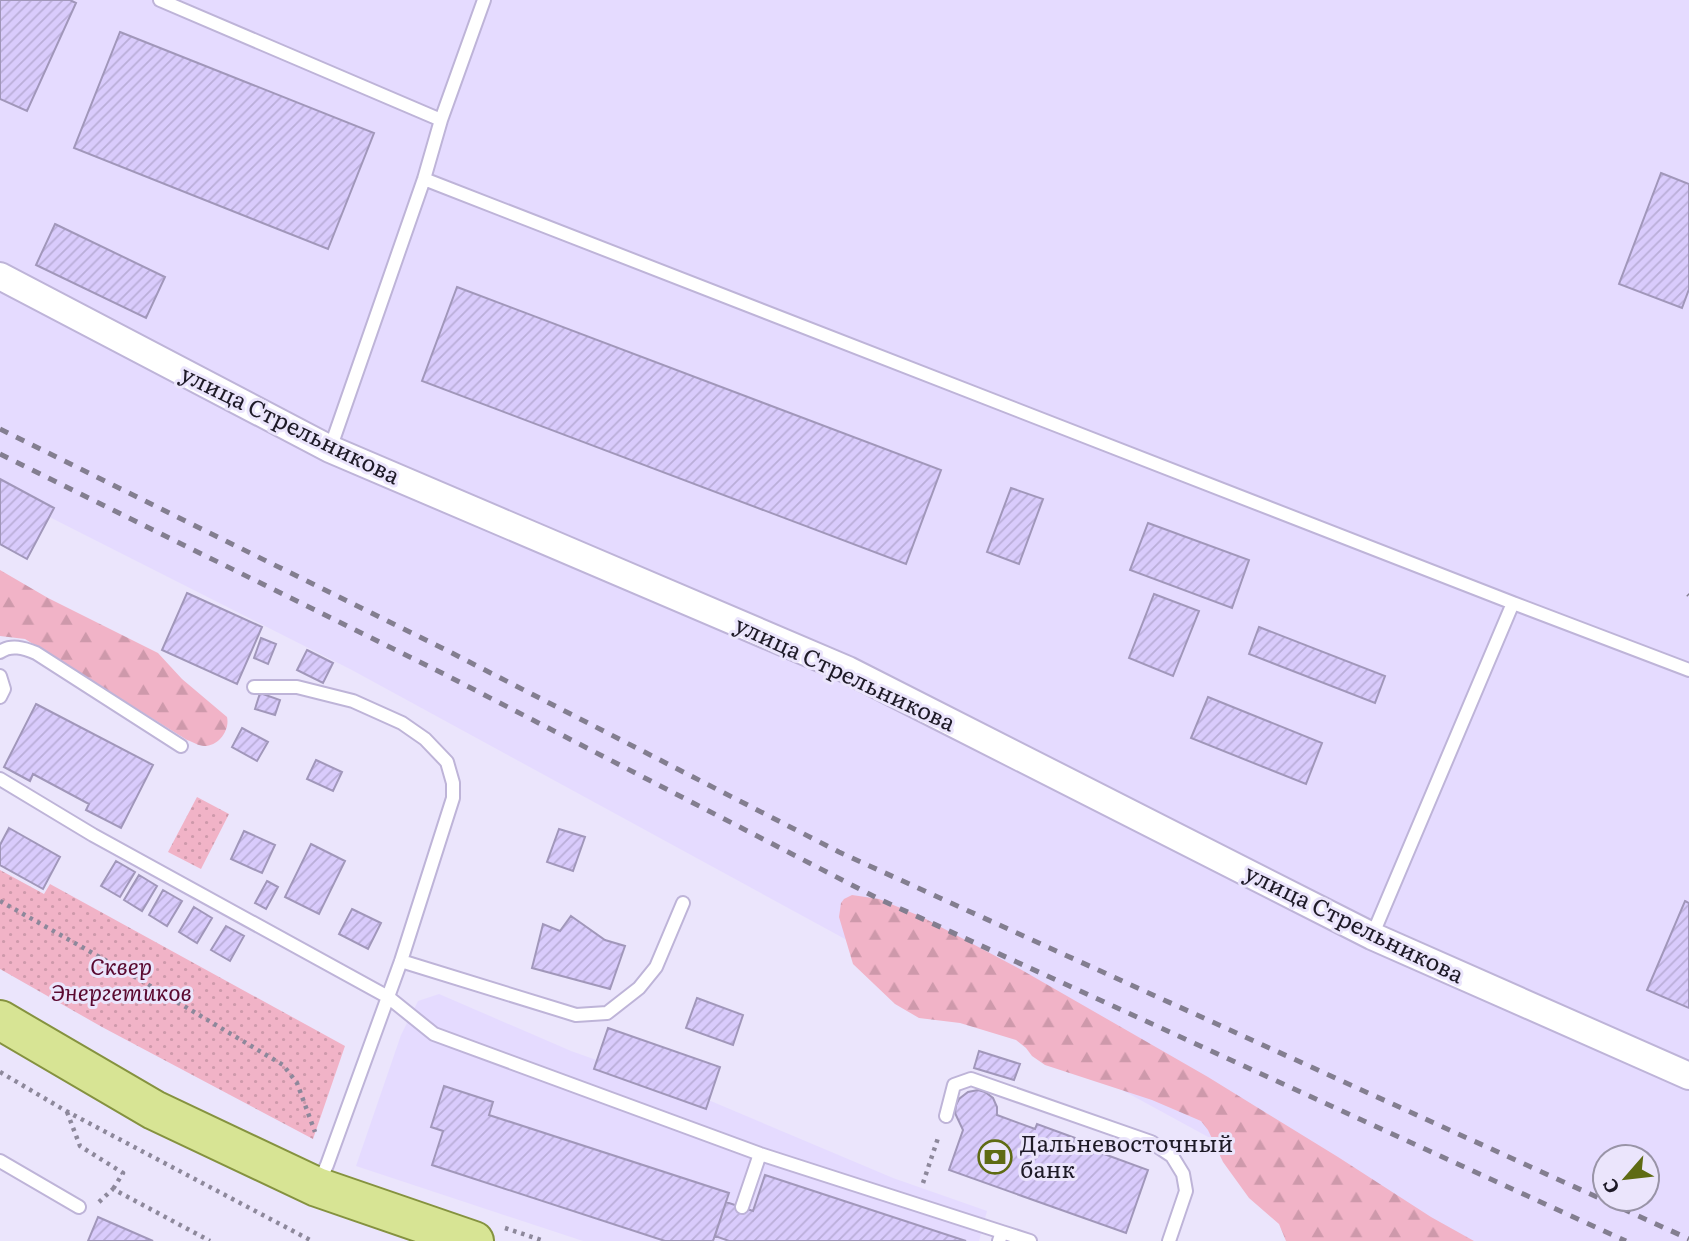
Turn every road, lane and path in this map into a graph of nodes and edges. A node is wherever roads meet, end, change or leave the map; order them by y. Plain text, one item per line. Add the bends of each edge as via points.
1 (160, 0) edge
2 (484, 0) edge
3 (441, 120) junction
4 (424, 179) junction
5 (0, 276) edge
6 (330, 449) junction
7 (1513, 603) junction
8 (0, 652) edge
9 (1689, 670) edge
10 (0, 676) edge
11 (254, 687) dead end
12 (0, 697) edge
13 (181, 746) dead end
14 (0, 779) edge
15 (0, 901) edge
16 (683, 903) dead end
17 (1372, 936) junction
18 (401, 961) junction
19 (387, 997) junction
20 (0, 1020) edge
21 (0, 1072) edge
22 (1689, 1076) edge
23 (66, 1111) junction
24 (946, 1116) joint
25 (760, 1154) junction
26 (0, 1161) edge
27 (322, 1176) junction
28 (113, 1189) junction
29 (917, 1204) junction
30 (79, 1207) joint
31 (742, 1207) dead end
32 (1001, 1236) edge
33 (210, 1241) edge
34 (312, 1241) edge
35 (474, 1241) edge
36 (1030, 1241) edge
37 (1169, 1241) edge

1 - 3 lane
2 - 3 lane
3 - 4 lane
4 - 6 lane
4 - 7 lane
5 - 6 street, улица Стрельникова
6 - 17 street, улица Стрельникова via 848,670
7 - 9 lane
7 - 17 lane
8 - 13 lane via 12,647 36,653
10 - 12 lane via 4,689
11 - 18 lane via 297,687 353,701 402,723 447,762 453,798
14 - 19 lane
15 - 27 path via 282,1065 302,1094
16 - 18 lane via 656,967 639,988 607,1013 576,1016
17 - 22 street, улица Стрельникова
18 - 19 lane
19 - 25 lane via 434,1034
19 - 27 lane
20 - 27 main road via 155,1110
21 - 23 path
23 - 28 path via 80,1146 123,1174
23 - 34 path
24 - 29 path
24 - 37 lane via 954,1085 971,1079 1151,1143 1172,1156 1183,1174 1186,1191
25 - 29 lane
25 - 31 lane
26 - 30 lane
27 - 35 main road
28 - 30 path via 97,1204
28 - 33 path
29 - 32 lane
32 - 36 lane

